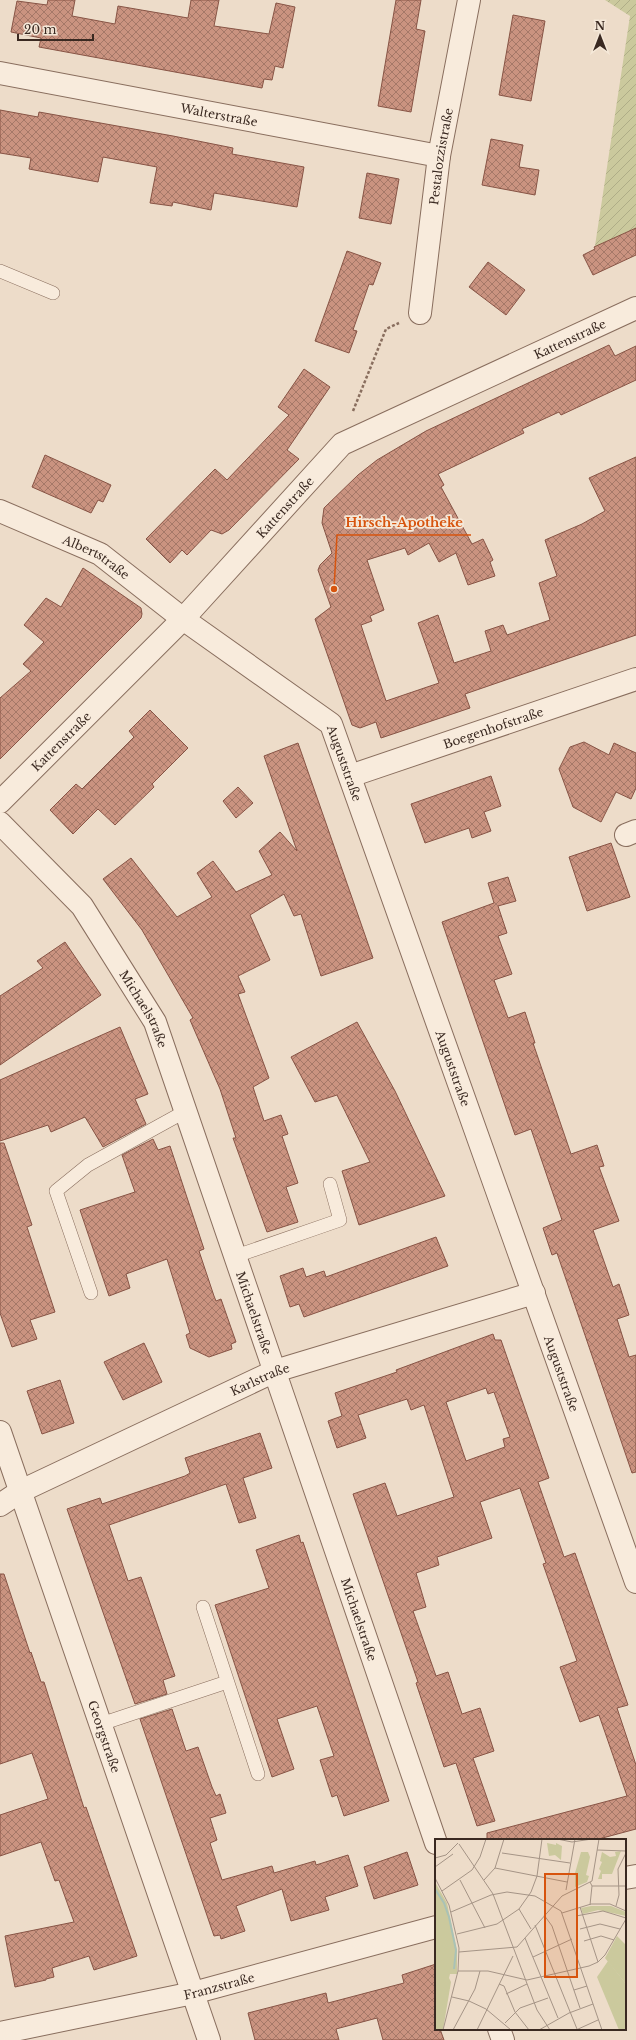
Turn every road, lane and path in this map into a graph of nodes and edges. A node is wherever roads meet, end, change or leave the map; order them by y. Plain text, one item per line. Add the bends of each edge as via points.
1 (469, 0) edge
2 (0, 73) edge
3 (439, 156) junction
4 (0, 271) edge
5 (53, 292) dead end
6 (636, 308) edge
7 (420, 313) joint
8 (342, 444) junction
9 (0, 511) edge
10 (183, 619) junction
11 (636, 679) edge
12 (350, 776) junction
13 (0, 802) edge
14 (0, 823) edge
15 (186, 1111) junction
16 (330, 1184) dead end
17 (236, 1256) junction
18 (91, 1293) dead end
19 (534, 1293) junction
20 (275, 1370) junction
21 (0, 1432) edge
22 (21, 1491) junction
23 (0, 1505) edge
24 (636, 1582) edge
25 (203, 1607) dead end
26 (227, 1682) junction
27 (101, 1724) junction
28 (258, 1774) dead end
29 (435, 1840) edge
30 (636, 1876) edge
31 (626, 1878) edge
32 (435, 1927) edge
33 (193, 1992) junction
34 (499, 2030) edge
35 (0, 2033) edge
36 (209, 2040) edge
37 (503, 2040) edge

1 - 3 street, Pestalozzistraße
2 - 3 street, Walterstraße
3 - 7 street, Pestalozzistraße
4 - 5 lane
6 - 8 street, Kattenstraße
7 - 8 path via 386,329
8 - 10 street, Kattenstraße
9 - 10 street, Albertstraße via 100,554
10 - 12 street, Auguststraße via 331,724
10 - 13 street, Kattenstraße
11 - 12 street, Boegenhofstraße
12 - 19 street, Auguststraße
14 - 15 street, Michaelstraße via 82,906 155,1022
15 - 17 street, Michaelstraße
15 - 18 lane via 88,1165 56,1191
16 - 17 lane via 340,1220
17 - 20 street, Michaelstraße
19 - 20 street, Karlstraße
19 - 24 street, Auguststraße
20 - 22 street, Karlstraße
20 - 29 street, Michaelstraße
21 - 22 street, Georgstraße
22 - 23 street, Karlstraße
22 - 27 street, Georgstraße
25 - 26 lane
26 - 27 lane
26 - 28 lane
27 - 33 street, Georgstraße
30 - 31 street
32 - 33 street, Franzstraße
33 - 35 street, Franzstraße
33 - 36 street, Georgstraße
34 - 37 street

